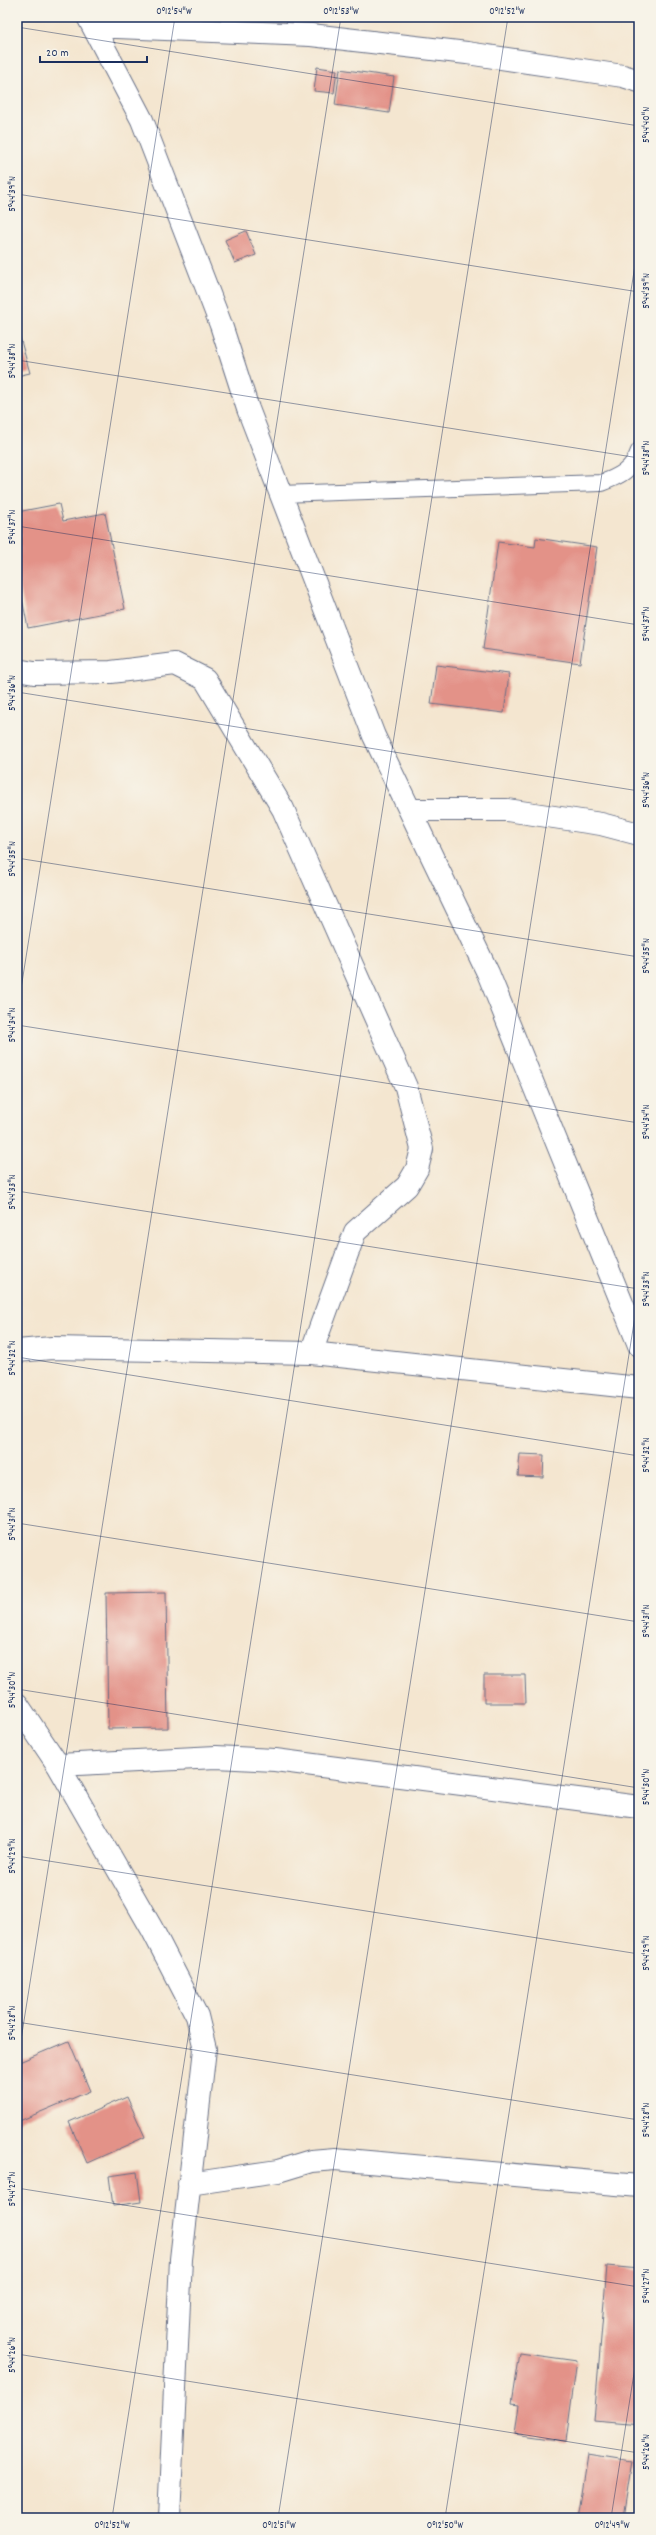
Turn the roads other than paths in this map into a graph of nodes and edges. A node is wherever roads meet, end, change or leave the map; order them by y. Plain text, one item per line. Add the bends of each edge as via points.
1 (90, 21) edge
2 (639, 80) edge
3 (639, 451) edge
4 (280, 494) junction
5 (17, 670) edge
6 (411, 810) junction
7 (639, 834) edge
8 (639, 1345) edge
9 (17, 1351) edge
10 (311, 1353) junction
11 (639, 1388) edge
12 (17, 1704) edge
13 (58, 1764) junction
14 (639, 1807) edge
15 (190, 2184) junction
16 (639, 2186) edge
17 (169, 2518) edge

1 - 2 street via 311,35 467,53
1 - 4 street via 142,120 221,325 248,409
3 - 4 lane via 637,458 621,476 601,483
4 - 6 street via 374,736
5 - 10 street via 34,673 111,672 175,664 205,678 283,809 406,1087 422,1149 417,1169 408,1186 355,1232
6 - 7 street via 507,810 601,824
6 - 8 street via 488,973
9 - 10 street via 52,1348
10 - 11 street
12 - 13 street
13 - 14 street via 216,1757 275,1760
13 - 15 street via 152,1929 197,2016 205,2049
15 - 16 street via 278,2171 310,2161 335,2159
15 - 17 street via 181,2259

